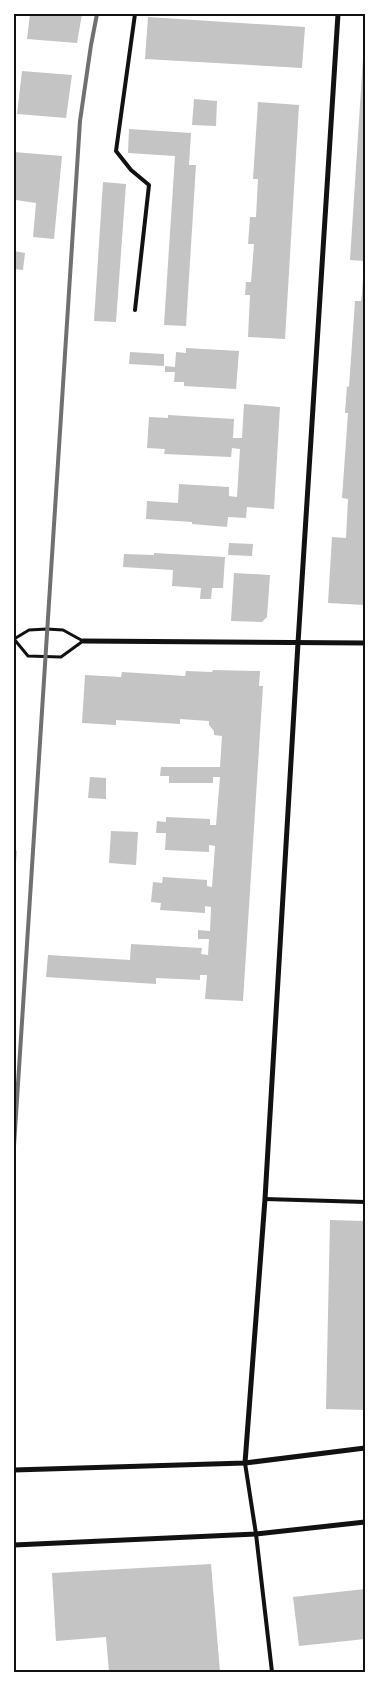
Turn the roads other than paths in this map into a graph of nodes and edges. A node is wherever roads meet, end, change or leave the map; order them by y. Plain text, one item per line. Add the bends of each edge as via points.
1 (135, 14) edge
2 (338, 14) edge
3 (135, 310) dead end
4 (83, 641) road end
5 (298, 643) junction
6 (365, 643) edge
7 (266, 1199) junction
8 (365, 1202) edge
9 (365, 1448) edge
10 (245, 1463) junction
11 (14, 1470) edge
12 (365, 1522) edge
13 (256, 1534) junction
14 (14, 1545) edge
15 (272, 1672) edge

1 - 3 lane via 116,151 149,185
2 - 5 street
4 - 5 street
5 - 6 street
5 - 7 street
7 - 8 lane
7 - 10 street
9 - 10 street
10 - 11 street
10 - 13 lane
12 - 13 street
13 - 14 street
13 - 15 lane

